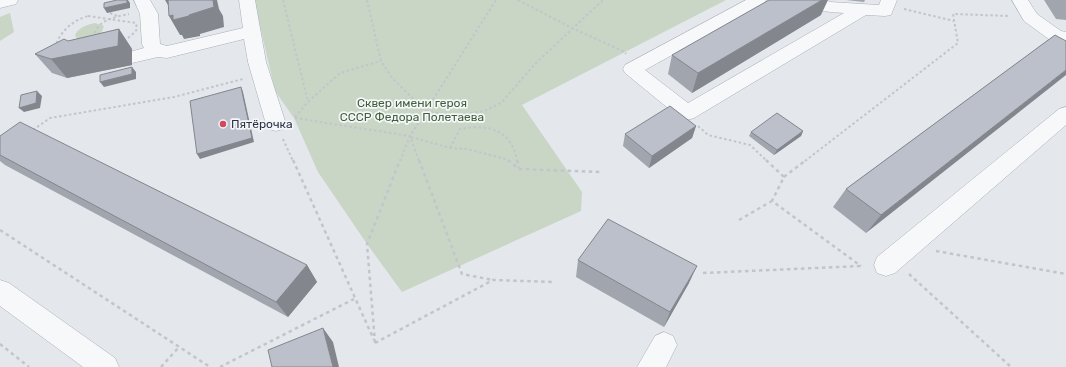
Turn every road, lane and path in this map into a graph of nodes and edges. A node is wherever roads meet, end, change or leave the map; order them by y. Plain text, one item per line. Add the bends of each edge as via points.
1 (10, 0) edge
2 (247, 0) edge
3 (283, 0) edge
4 (366, 0) edge
5 (496, 0) edge
6 (518, 0) edge
7 (603, 0) edge
8 (758, 0) edge
9 (813, 0) edge
10 (1020, 0) edge
11 (143, 2) edge
12 (888, 2) edge
13 (0, 3) edge
14 (860, 11) junction
15 (110, 13) edge
16 (117, 16) junction
17 (1030, 17) junction
18 (108, 20) junction
19 (954, 21) junction
20 (572, 28) junction
21 (251, 32) junction
22 (1066, 38) edge
23 (94, 40) edge
24 (108, 46) edge
25 (114, 46) junction
26 (158, 51) junction
27 (132, 57) dead end
28 (381, 61) junction
29 (632, 69) junction
30 (261, 75) junction
31 (308, 102) junction
32 (426, 111) junction
33 (1066, 114) edge
34 (276, 124) joint
35 (696, 125) edge
36 (31, 131) edge
37 (410, 136) junction
38 (450, 148) junction
39 (519, 169) junction
40 (602, 172) dead end
41 (784, 177) junction
42 (772, 201) junction
43 (740, 220) dead end
44 (0, 230) edge
45 (886, 265) joint
46 (861, 266) dead end
47 (493, 280) junction
48 (555, 282) dead end
49 (0, 291) edge
50 (354, 299) junction
51 (375, 342) junction
52 (0, 344) edge
53 (179, 347) junction
54 (29, 367) edge
55 (105, 367) edge
56 (161, 367) edge
57 (210, 367) edge
58 (220, 367) edge
59 (1011, 367) edge

1 - 13 lane
2 - 21 lane
3 - 31 path
4 - 28 path
5 - 32 path
6 - 20 path
7 - 20 path
8 - 29 lane
9 - 14 lane via 826,7
10 - 17 lane
11 - 16 path via 132,12
11 - 26 lane via 149,14 151,44
12 - 14 lane via 885,11
12 - 19 path
14 - 29 lane via 687,113
15 - 16 path
16 - 18 path
17 - 19 path via 953,14
17 - 22 lane via 1056,36
18 - 23 path via 97,27 93,35
18 - 25 path via 130,21 138,27 131,37
18 - 25 path via 94,16 79,19 57,42 62,49 76,54 90,54
19 - 41 path via 958,43
20 - 29 path via 625,52
20 - 32 path via 534,65 501,103 484,110 454,116
21 - 26 lane via 167,52
21 - 30 lane
24 - 25 path
26 - 27 lane
28 - 31 path via 340,73
28 - 32 path via 392,78
30 - 34 lane
30 - 36 path via 174,97 50,118
31 - 37 path via 294,118
32 - 37 path
33 - 45 lane
34 - 50 path
35 - 41 path via 708,135 750,145
37 - 38 path
37 - 47 path via 462,274
37 - 51 path via 367,244
38 - 39 path via 506,159
38 - 39 path via 460,129 476,126 501,131 512,144
39 - 40 path
41 - 42 path
42 - 43 path
42 - 46 path
44 - 53 path
45 - 59 path via 914,277
47 - 48 path
47 - 51 path
49 - 55 lane
50 - 51 path
50 - 58 path
52 - 54 path
53 - 56 path
53 - 57 path

